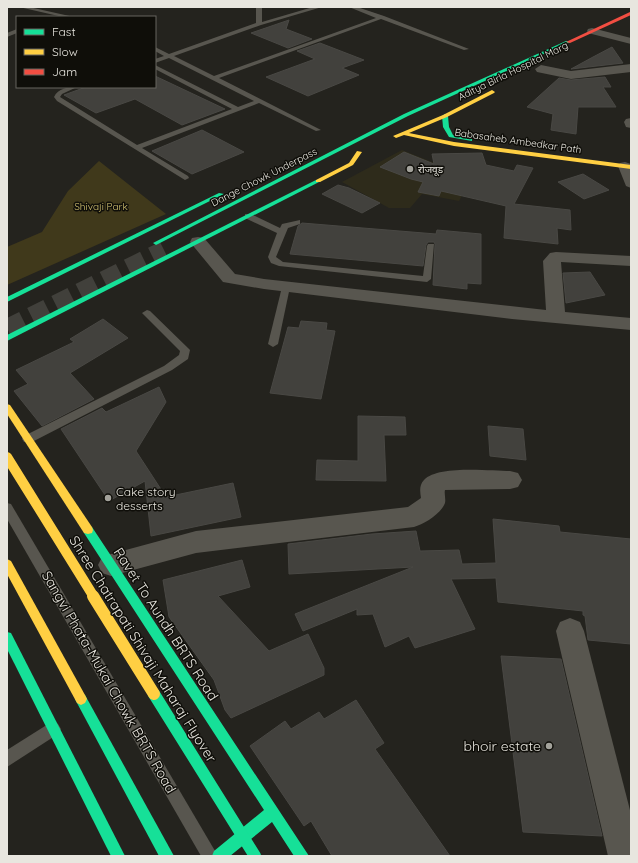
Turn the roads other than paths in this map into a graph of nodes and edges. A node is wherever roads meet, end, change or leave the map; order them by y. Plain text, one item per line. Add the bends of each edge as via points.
1 (22, 7) edge
2 (259, 7) edge
3 (319, 7) edge
4 (352, 7) edge
5 (66, 9) dead end
6 (631, 13) edge
7 (56, 14) junction
8 (51, 16) edge
9 (66, 16) edge
10 (382, 18) junction
11 (259, 24) junction
12 (624, 30) dead end
13 (592, 31) junction
14 (610, 36) junction
15 (631, 40) edge
16 (596, 43) dead end
17 (156, 49) edge
18 (466, 49) dead end
19 (170, 56) junction
20 (156, 61) edge
21 (554, 63) dead end
22 (156, 68) edge
23 (631, 68) edge
24 (536, 71) joint
25 (214, 78) junction
26 (504, 87) dead end
27 (72, 88) edge
28 (259, 100) junction
29 (237, 109) junction
30 (445, 116) junction
31 (417, 126) junction
32 (381, 128) junction
33 (318, 130) dead end
34 (403, 133) junction
35 (451, 136) junction
36 (384, 141) dead end
37 (330, 143) dead end
38 (136, 148) junction
39 (629, 164) edge
40 (185, 178) dead end
41 (631, 183) edge
42 (231, 189) dead end
43 (248, 216) junction
44 (297, 222) dead end
45 (282, 232) junction
46 (198, 242) junction
47 (156, 244) tunnel mouth
48 (432, 246) dead end
49 (164, 250) tunnel mouth
50 (631, 261) edge
51 (286, 287) junction
52 (9, 299) edge
53 (556, 310) junction
54 (631, 312) edge
55 (147, 313) dead end
56 (631, 324) edge
57 (7, 338) edge
58 (273, 344) dead end
59 (7, 407) edge
60 (28, 439) junction
61 (7, 457) edge
62 (510, 480) dead end
63 (7, 508) edge
64 (7, 564) edge
65 (111, 565) junction
66 (570, 631) dead end
67 (7, 637) edge
68 (54, 729) junction
69 (7, 759) edge
70 (273, 812) junction
71 (118, 856) edge
72 (167, 856) edge
73 (210, 856) edge
74 (219, 856) edge
75 (255, 856) edge
76 (302, 856) edge
77 (625, 856) edge

1 - 7 lane
2 - 11 lane
3 - 11 lane
4 - 10 lane
5 - 7 lane
6 - 13 main road, Aditya Birla Hospital Marg
7 - 8 lane
7 - 9 lane
10 - 18 lane
10 - 25 lane
11 - 19 lane
12 - 14 main road
13 - 14 street
13 - 32 main road, Aditya Birla Hospital Marg
14 - 15 street
14 - 16 main road
17 - 19 lane
19 - 20 lane
19 - 25 lane
21 - 24 main road, Aditya Birla Hospital Marg
22 - 29 lane
23 - 24 street via 571,75
25 - 28 lane
26 - 30 main road, Aditya Birla Hospital Marg
27 - 38 lane via 59,93 57,97
28 - 29 lane
28 - 33 lane
29 - 38 lane
30 - 31 main road, Aditya Birla Hospital Marg
30 - 35 main road, Babasaheb Ambedkar Path via 446,127
31 - 34 main road, Aditya Birla Hospital Marg
31 - 35 main road
32 - 37 main road
32 - 47 main road, Dange Chowk Underpass
34 - 36 main road, Aditya Birla Hospital Marg
34 - 39 main road, Babasaheb Ambedkar Path via 454,144
35 - 39 main road, Babasaheb Ambedkar Path
38 - 40 lane
39 - 41 street
42 - 52 main road
43 - 45 lane
43 - 46 main road
43 - 49 main road, Dange Chowk Underpass via 351,164 362,150
44 - 45 lane via 285,226
45 - 48 lane via 272,257 274,261 282,264 427,280
46 - 51 street via 229,278
46 - 57 main road
50 - 53 street via 556,257 552,261
51 - 53 street
51 - 58 lane
53 - 54 street
53 - 56 street
55 - 60 lane via 185,350 184,357 168,368
59 - 60 main road, Ravet To Aundh BRTS Road
60 - 65 main road, Ravet To Aundh BRTS Road
61 - 75 main road, Shree Chatrapati Shivaji Maharaj Flyover, bridge
62 - 65 street via 441,481 432,487 433,502 414,517 196,542
63 - 73 lane, Sangvi Phata-Mukai Chowk BRTS Road
64 - 72 main road
65 - 70 main road, Ravet To Aundh BRTS Road
66 - 77 street
67 - 68 main road
68 - 69 lane
68 - 71 main road
70 - 74 main road
70 - 76 main road, Ravet To Aundh BRTS Road

